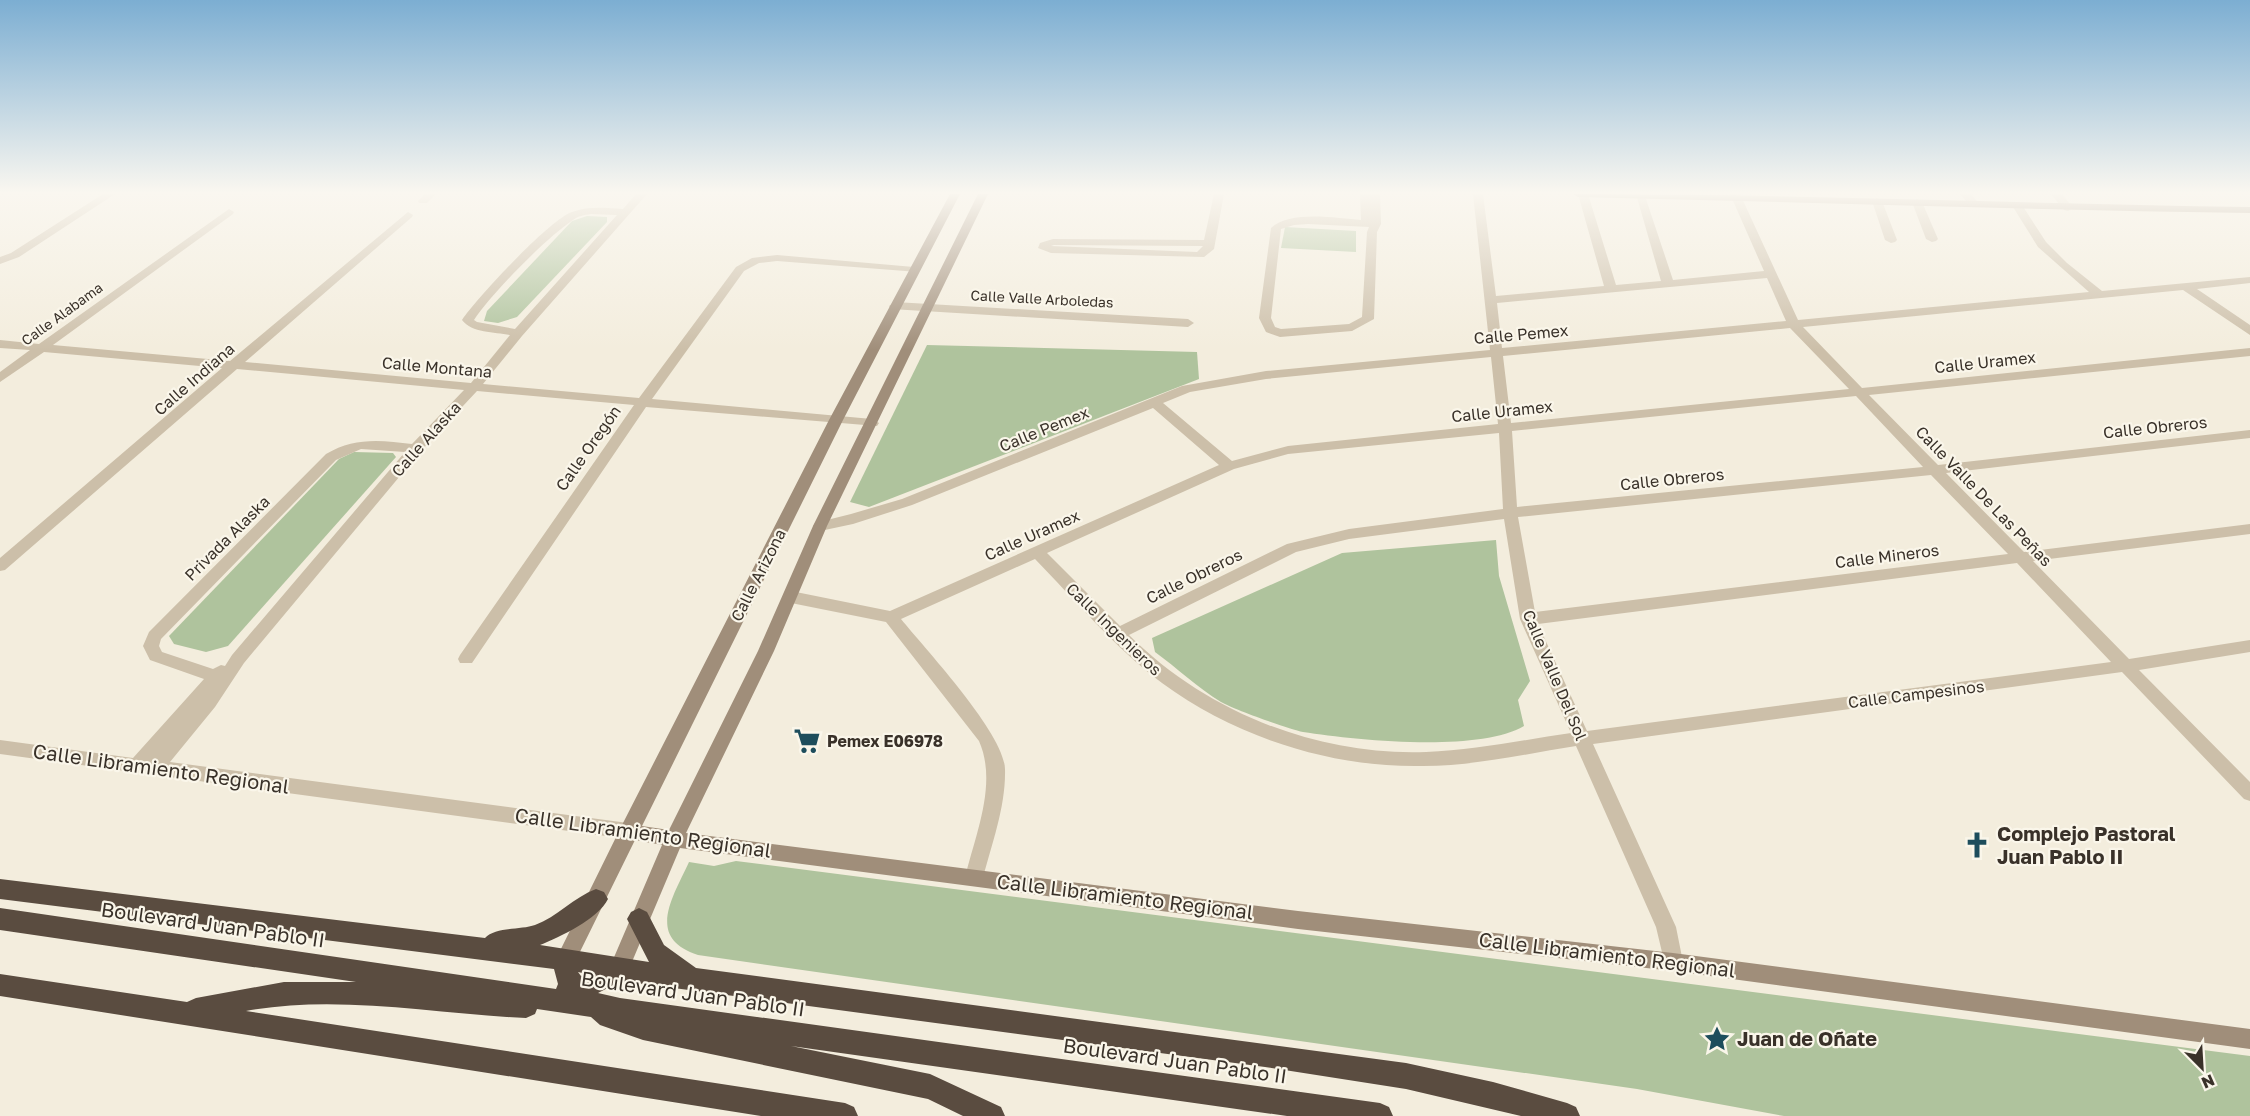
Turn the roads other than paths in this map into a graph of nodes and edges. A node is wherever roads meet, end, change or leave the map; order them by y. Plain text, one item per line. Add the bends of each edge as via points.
1 (29, 246) edge
2 (182, 246) edge
3 (372, 246) edge
4 (538, 246) edge
5 (596, 246) edge
6 (927, 246) edge
7 (957, 246) edge
8 (1044, 246) edge
9 (1208, 246) edge
10 (1273, 246) edge
11 (1371, 246) edge
12 (1484, 246) edge
13 (1598, 246) edge
14 (1656, 246) edge
15 (1757, 246) edge
16 (2042, 246) edge
17 (0, 261) edge
18 (914, 270) junction
19 (1770, 274) junction
20 (2250, 280) edge
21 (1668, 283) junction
22 (2188, 288) junction
23 (1611, 289) junction
24 (2098, 293) junction
25 (1490, 300) junction
26 (895, 306) junction
27 (927, 308) junction
28 (1188, 323) dead end
29 (1794, 325) junction
30 (2250, 331) edge
31 (518, 333) junction
32 (0, 344) edge
33 (40, 348) junction
34 (2250, 352) edge
35 (1496, 353) junction
36 (235, 365) junction
37 (0, 378) edge
38 (474, 387) junction
39 (1858, 391) junction
40 (1154, 402) junction
41 (642, 403) junction
42 (836, 420) junction
43 (872, 423) junction
44 (1505, 427) junction
45 (2250, 434) edge
46 (415, 449) junction
47 (1229, 466) junction
48 (1934, 470) junction
49 (1510, 513) junction
50 (820, 526) junction
51 (2250, 529) edge
52 (1036, 551) junction
53 (2019, 558) junction
54 (0, 566) edge
55 (791, 597) junction
56 (891, 617) junction
57 (1528, 619) junction
58 (1118, 634) junction
59 (2250, 646) edge
60 (466, 659) dead end
61 (2124, 667) junction
62 (222, 676) junction
63 (1582, 738) junction
64 (0, 747) edge
65 (145, 767) junction
66 (2247, 787) edge
67 (628, 831) junction
68 (674, 839) junction
69 (974, 878) junction
70 (0, 889) edge
71 (596, 899) junction
72 (0, 919) edge
73 (639, 919) junction
74 (447, 944) junction
75 (566, 959) junction
76 (1673, 962) junction
77 (619, 969) junction
78 (701, 979) junction
79 (0, 985) edge
80 (576, 990) junction
81 (179, 1012) junction
82 (2250, 1039) edge
83 (845, 1116) edge
84 (992, 1116) edge
85 (1380, 1116) edge
86 (1568, 1116) edge

1 - 17 street
2 - 33 street, Calle Alabama
3 - 36 street, Calle Indiana
4 - 31 street via 468,320 473,325
5 - 31 street, Calle Alaska
6 - 18 street, Calle Arizona
7 - 27 street
8 - 9 street via 1051,250 1192,256 1207,251
10 - 11 street via 1265,318 1270,329 1280,333 1364,323 1369,315
12 - 25 street, Calle Valle Del Sol
13 - 23 street
14 - 21 street
15 - 19 street, Calle Valle De Las Peñas
16 - 24 street
18 - 26 street, Calle Arizona
18 - 41 street, Calle Oregón via 777,258 746,264
19 - 21 street
19 - 29 street, Calle Valle De Las Peñas
20 - 22 street, Calle Pemex
21 - 23 street
22 - 24 street, Calle Pemex
22 - 30 street
23 - 25 street
24 - 29 street, Calle Pemex
25 - 35 street, Calle Valle Del Sol
26 - 27 street, Calle Valle Arboledas
26 - 42 street, Calle Arizona
27 - 28 street, Calle Valle Arboledas
27 - 43 street
29 - 35 street, Calle Pemex
29 - 39 street, Calle Valle De Las Peñas
31 - 38 street, Calle Alaska
32 - 33 street, Calle Montana
33 - 36 street, Calle Montana
33 - 37 street, Calle Alabama
34 - 39 street, Calle Uramex
35 - 40 street, Calle Pemex via 1257,376 1205,384
35 - 44 street, Calle Valle Del Sol
36 - 38 street, Calle Montana
36 - 54 street, Calle Indiana
38 - 41 street, Calle Montana
38 - 46 street, Calle Alaska
39 - 44 street, Calle Uramex
39 - 48 street, Calle Valle De Las Peñas
40 - 47 street
40 - 50 street, Calle Pemex via 907,502
41 - 42 street, Calle Montana
41 - 60 street, Calle Oregón
42 - 43 street, Calle Montana
42 - 67 street, Calle Arizona
43 - 50 street
44 - 47 street, Calle Uramex via 1288,450
44 - 49 street, Calle Valle Del Sol
45 - 48 street, Calle Obreros
46 - 62 street, Calle Alaska
46 - 62 street, Privada Alaska via 358,443 337,453 155,636 151,650 156,656
47 - 52 street, Calle Uramex
48 - 49 street, Calle Obreros
48 - 53 street, Calle Valle De Las Peñas
49 - 57 street, Calle Valle Del Sol
49 - 58 street, Calle Obreros via 1310,542
50 - 55 street
51 - 53 street, Calle Mineros
52 - 56 street, Calle Uramex
52 - 58 street, Calle Ingenieros
53 - 57 street, Calle Mineros
53 - 61 street, Calle Valle De Las Peñas
55 - 56 street
55 - 68 street
56 - 69 street via 986,737 992,751 996,768 994,788
57 - 63 street, Calle Valle Del Sol
58 - 63 street, Calle Ingenieros via 1159,674 1195,698 1267,732 1307,745 1387,759 1451,759
59 - 61 street, Calle Campesinos
61 - 63 street, Calle Campesinos
61 - 66 street, Calle Valle De Las Peñas
62 - 65 street, Calle Alaska via 186,732
63 - 76 street, Calle Valle Del Sol via 1666,927
64 - 65 street, Calle Libramiento Regional
65 - 67 street, Calle Libramiento Regional
67 - 68 street, Calle Libramiento Regional
67 - 71 street, Calle Arizona
68 - 69 street, Calle Libramiento Regional
68 - 73 street
69 - 76 street, Calle Libramiento Regional via 1298,920
70 - 74 highway
71 - 74 highway via 563,925 541,934 502,942
71 - 75 street, Calle Arizona
72 - 85 highway, Boulevard Juan Pablo II
73 - 77 street
73 - 78 highway via 658,957 667,965
74 - 75 highway
75 - 77 highway
75 - 80 highway via 566,975
76 - 82 street, Calle Libramiento Regional
77 - 78 highway
77 - 80 highway
78 - 86 highway via 1406,1076
79 - 81 highway
80 - 81 highway via 528,1006 354,993 293,993
80 - 84 highway via 609,1017 644,1028 930,1087
81 - 83 highway

